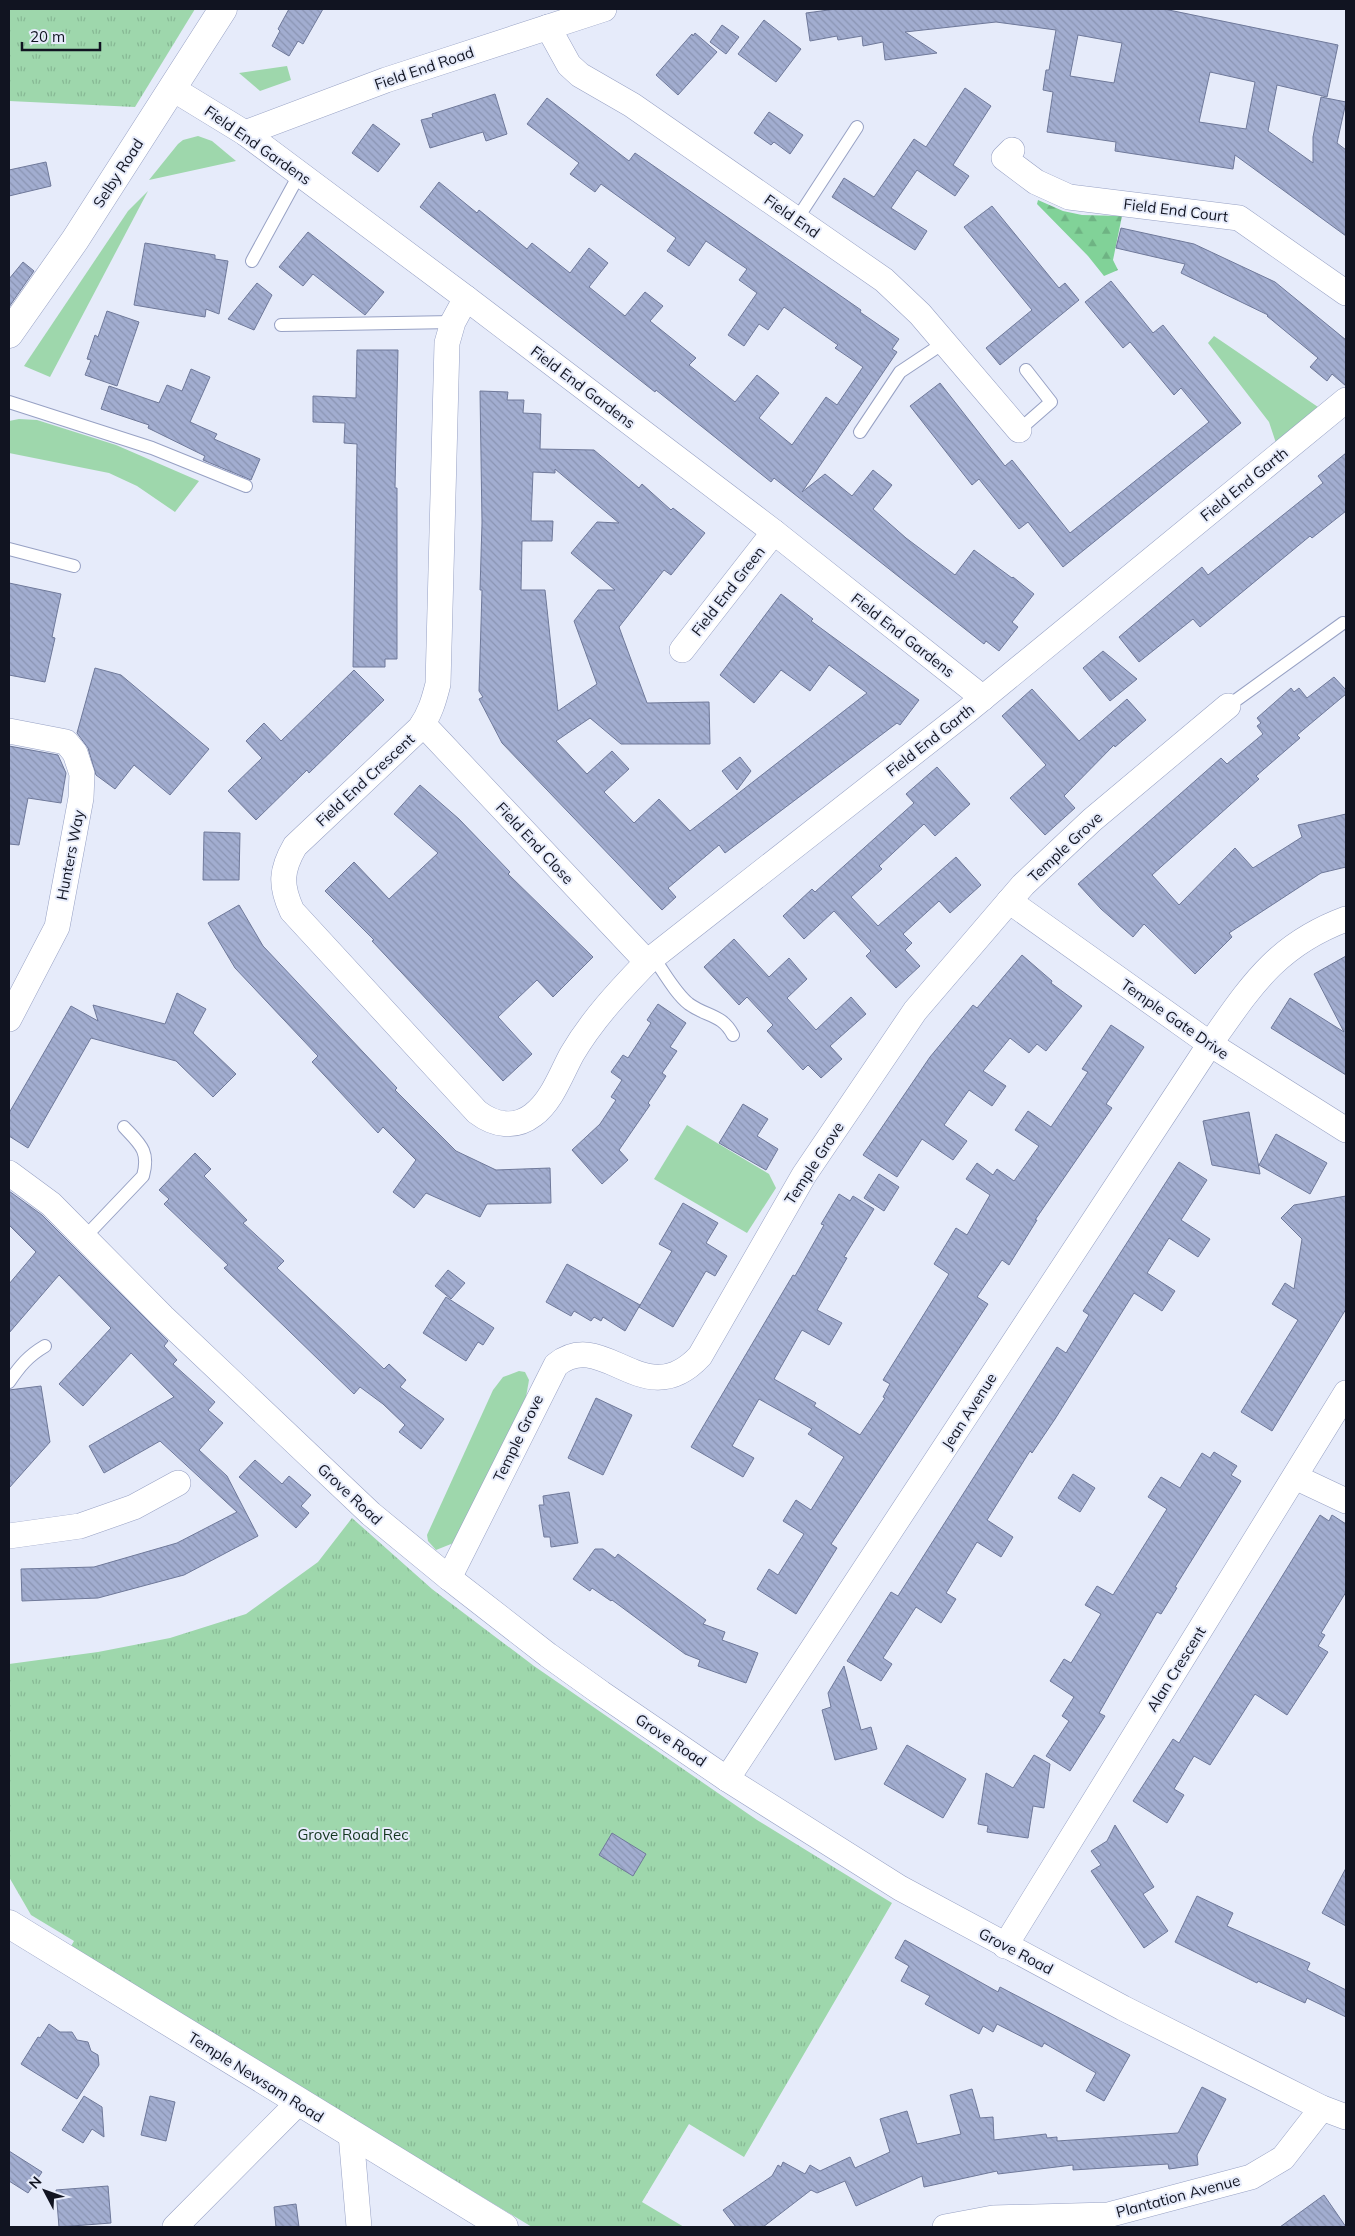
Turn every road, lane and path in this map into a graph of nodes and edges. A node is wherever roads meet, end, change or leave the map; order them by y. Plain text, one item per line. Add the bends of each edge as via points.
1 (223, 9) edge
2 (604, 9) edge
3 (548, 27) junction
4 (173, 89) junction
5 (857, 127) dead end
6 (245, 133) junction
7 (1012, 150) dead end
8 (300, 173) junction
9 (797, 220) junction
10 (252, 261) dead end
11 (1346, 292) edge
12 (466, 298) junction
13 (453, 322) junction
14 (281, 325) dead end
15 (9, 334) edge
16 (945, 342) junction
17 (1026, 370) dead end
18 (1346, 400) edge
19 (9, 402) edge
20 (1019, 430) joint
21 (860, 432) dead end
22 (246, 486) dead end
23 (774, 532) junction
24 (9, 549) edge
25 (74, 566) dead end
26 (1343, 623) dead end
27 (682, 650) dead end
28 (983, 698) junction
29 (1228, 706) joint
30 (423, 724) junction
31 (9, 731) edge
32 (1009, 901) junction
33 (1346, 919) edge
34 (650, 960) junction
35 (9, 1020) edge
36 (733, 1035) dead end
37 (1210, 1044) junction
38 (542, 1105) joint
39 (124, 1127) dead end
40 (1346, 1130) edge
41 (9, 1173) edge
42 (84, 1238) junction
43 (45, 1346) dead end
44 (9, 1382) edge
45 (1346, 1393) edge
46 (1295, 1477) junction
47 (178, 1483) dead end
48 (1346, 1501) edge
49 (9, 1536) edge
50 (449, 1578) junction
51 (727, 1778) junction
52 (9, 1924) edge
53 (1005, 1946) junction
54 (298, 2102) junction
55 (1322, 2108) junction
56 (1346, 2117) edge
57 (351, 2134) junction
58 (175, 2227) edge
59 (359, 2227) edge
60 (504, 2227) edge
61 (945, 2227) edge

1 - 4 street, Selby Road
2 - 3 street, Field End Road
3 - 6 street, Field End Road via 386,80
3 - 9 street, Field End via 569,65 580,75 632,105
4 - 6 street, Field End Gardens
4 - 15 street, Selby Road
5 - 9 lane
6 - 8 street, Field End Gardens
7 - 11 street, Field End Court via 1004,158 1036,182 1069,197 1239,218
8 - 10 lane
8 - 12 street, Field End Gardens
9 - 16 street, Field End via 884,280
12 - 13 street, Field End Crescent
12 - 23 street, Field End Gardens
13 - 14 lane
13 - 30 street, Field End Crescent via 447,343 438,684 435,700
16 - 20 street, Field End
16 - 21 lane via 900,372
17 - 20 lane via 1051,402
18 - 28 street, Field End Garth
19 - 22 lane via 152,448
23 - 27 street, Field End Green
23 - 28 street, Field End Gardens
24 - 25 lane
26 - 29 lane
28 - 34 street, Field End Garth
29 - 32 street, Temple Grove via 1092,820
30 - 34 street, Field End Close
30 - 38 street, Field End Crescent via 296,846 286,861 285,895 292,911 478,1112 493,1122 512,1124 534,1115
31 - 35 street, Hunters Way via 66,742 75,753 82,774 81,798 57,927
32 - 37 street, Temple Gate Drive
32 - 50 street, Temple Grove via 910,1020 804,1175 700,1356 676,1375 660,1378 645,1376 585,1354 574,1355 556,1365
33 - 37 street, Jean Avenue via 1311,934 1280,956 1253,984
34 - 36 lane via 688,1003 718,1017
34 - 38 street, Field End Garth via 595,1021
37 - 40 street, Temple Gate Drive
37 - 51 street, Jean Avenue
39 - 42 lane via 145,1154 143,1176
41 - 42 street, Grove Road via 50,1204
42 - 50 street, Grove Road via 371,1514
43 - 44 lane via 20,1364
45 - 46 street, Alan Crescent
46 - 48 street
46 - 53 street, Alan Crescent
47 - 49 street via 134,1507 80,1526
50 - 51 street, Grove Road via 548,1655
51 - 53 street, Grove Road via 900,1888
52 - 54 street, Temple Newsam Road
53 - 55 street, Grove Road
54 - 57 street, Temple Newsam Road
54 - 58 street
55 - 56 street, Grove Road
55 - 61 street, Plantation Avenue via 1284,2158 1250,2176 1108,2214 993,2218
57 - 59 street
57 - 60 street, Temple Newsam Road

